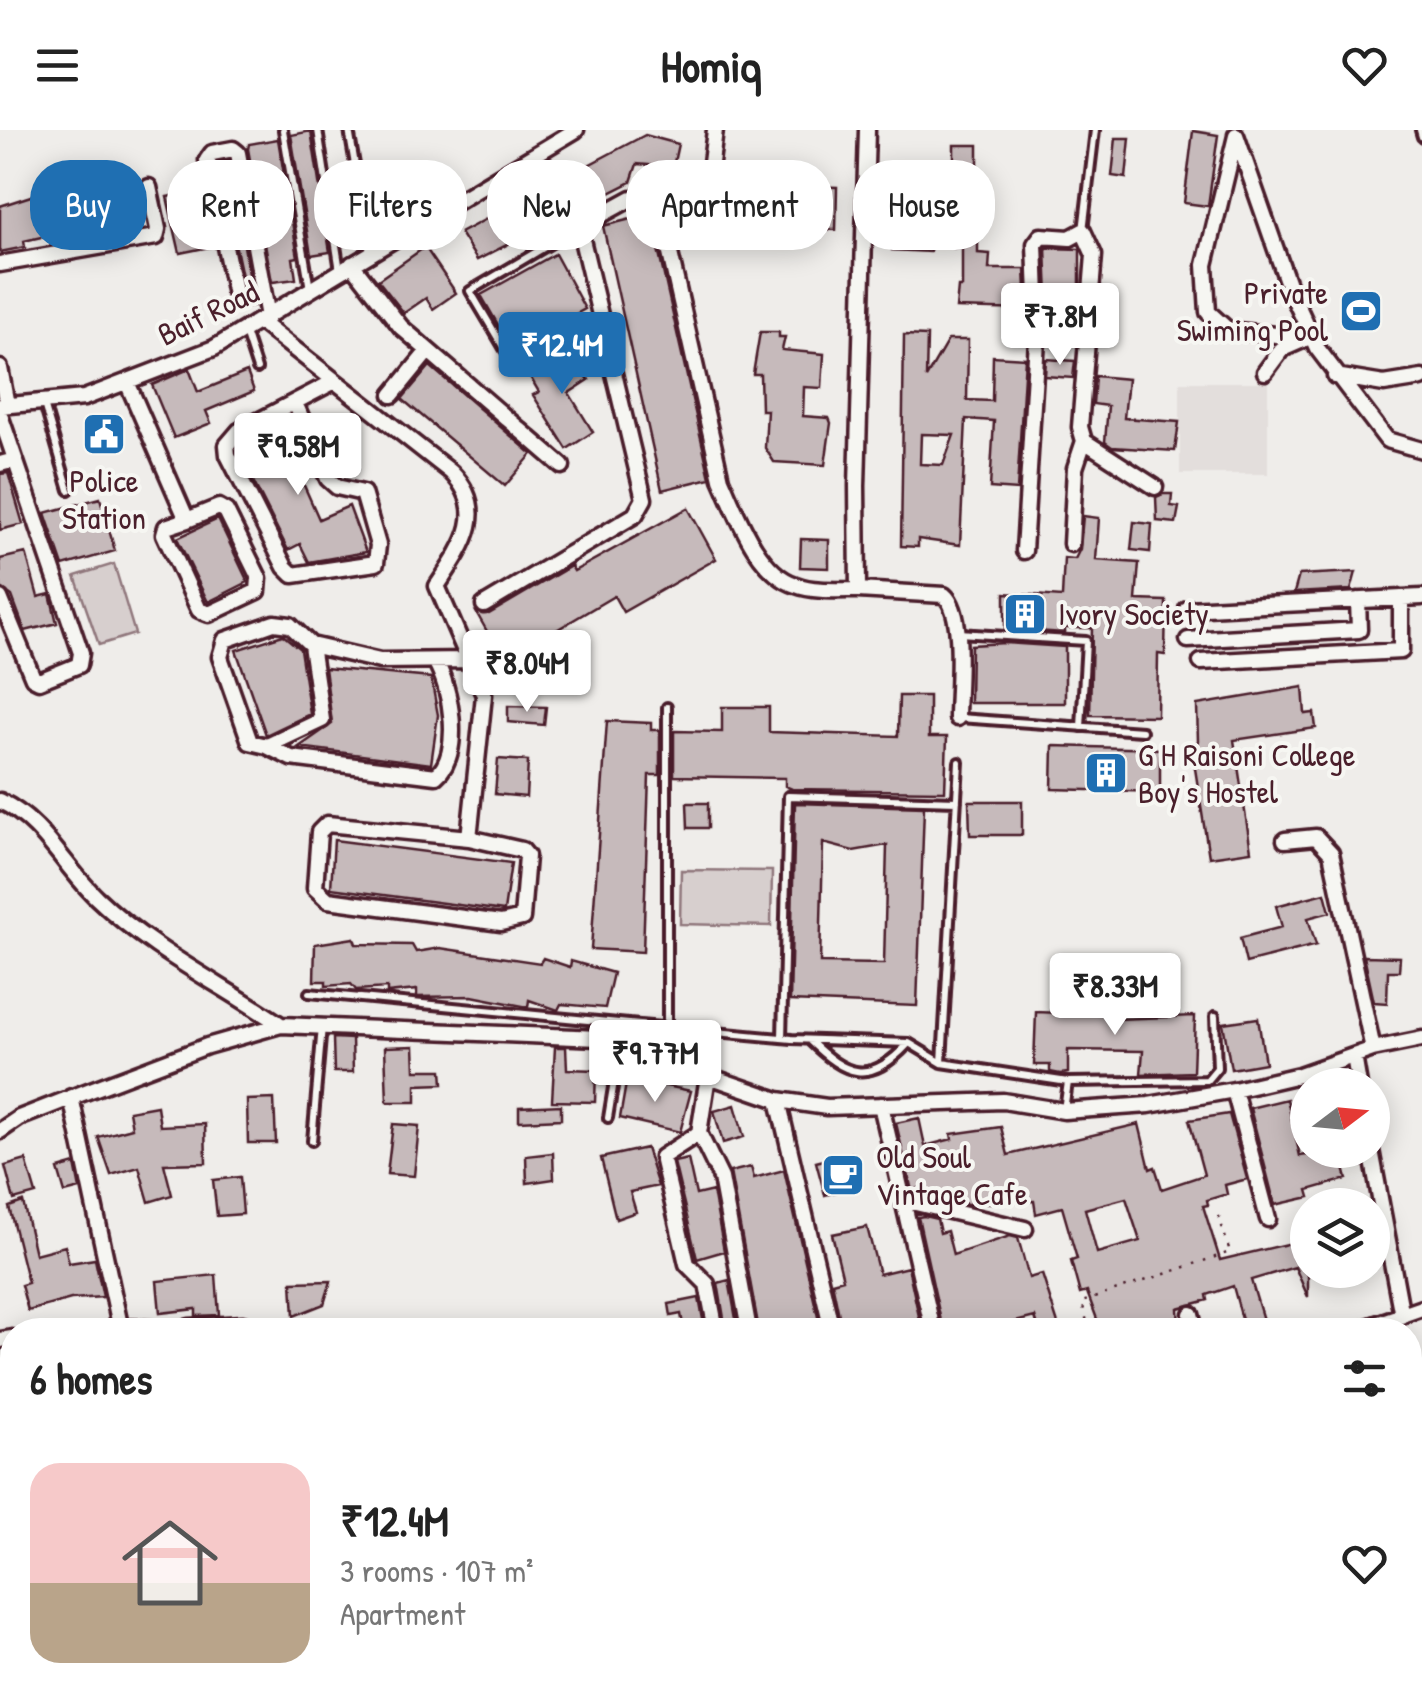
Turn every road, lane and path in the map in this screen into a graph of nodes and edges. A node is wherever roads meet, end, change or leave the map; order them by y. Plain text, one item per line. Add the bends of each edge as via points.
1 (283, 130) edge
2 (318, 130) edge
3 (349, 130) edge
4 (576, 130) edge
5 (714, 130) edge
6 (867, 130) edge
7 (1095, 130) edge
8 (1237, 133) edge
9 (711, 160) edge
10 (149, 187) dead end
11 (1083, 231) junction
12 (539, 250) edge
13 (586, 250) edge
14 (669, 250) edge
15 (371, 254) junction
16 (0, 264) edge
17 (346, 268) junction
18 (310, 290) junction
19 (263, 292) junction
20 (264, 319) junction
21 (244, 331) junction
22 (505, 350) dead end
23 (428, 351) junction
24 (0, 368) edge
25 (257, 369) dead end
26 (1264, 372) dead end
27 (1335, 376) junction
28 (1422, 378) edge
29 (336, 381) junction
30 (127, 382) junction
31 (392, 395) dead end
32 (44, 402) junction
33 (295, 403) junction
34 (2, 409) edge
35 (1084, 441) junction
36 (1422, 450) edge
37 (8, 462) edge
38 (562, 466) dead end
39 (1155, 487) dead end
40 (70, 490) dead end
41 (187, 520) junction
42 (1070, 544) dead end
43 (1024, 552) dead end
44 (858, 590) junction
45 (1422, 597) edge
46 (0, 598) edge
47 (1402, 598) junction
48 (1358, 600) junction
49 (484, 605) dead end
50 (1186, 609) dead end
51 (958, 633) junction
52 (1188, 640) dead end
53 (311, 645) junction
54 (470, 660) junction
55 (435, 661) junction
56 (1201, 662) dead end
57 (667, 708) dead end
58 (958, 718) joint
59 (1081, 726) junction
60 (1142, 731) dead end
61 (267, 746) junction
62 (959, 762) dead end
63 (0, 801) edge
64 (956, 801) junction
65 (469, 838) junction
66 (1285, 840) dead end
67 (309, 993) dead end
68 (1216, 1016) dead end
69 (630, 1024) junction
70 (281, 1025) junction
71 (322, 1025) junction
72 (667, 1028) junction
73 (782, 1038) junction
74 (1422, 1039) edge
75 (809, 1040) junction
76 (909, 1043) junction
77 (620, 1044) junction
78 (1374, 1049) junction
79 (1354, 1056) junction
80 (942, 1063) junction
81 (1356, 1068) edge
82 (708, 1076) junction
83 (1068, 1082) junction
84 (1234, 1090) junction
85 (71, 1098) junction
86 (778, 1100) junction
87 (880, 1105) junction
88 (1064, 1111) junction
89 (608, 1118) dead end
90 (0, 1132) edge
91 (698, 1134) junction
92 (312, 1141) dead end
93 (1374, 1168) edge
94 (903, 1200) junction
95 (1217, 1210) dead end
96 (1268, 1219) dead end
97 (1025, 1229) dead end
98 (1422, 1308) edge
99 (1191, 1314) dead end
100 (1402, 1316) junction
101 (118, 1318) edge
102 (714, 1318) edge
103 (747, 1318) edge
104 (829, 1318) edge
105 (931, 1318) edge
106 (1087, 1318) edge
107 (1192, 1318) edge
108 (1396, 1318) edge

1 - 18 lane
2 - 17 lane
3 - 15 lane
4 - 15 street, Baif Road
5 - 9 street
6 - 44 street
7 - 11 lane
8 - 26 street via 1205,266 1208,312 1228,330 1306,338 1282,349
8 - 27 street via 1289,286
10 - 16 street via 156,236
11 - 35 street via 1094,255
11 - 43 street via 1070,238 1041,236 1035,244 1038,324
12 - 22 lane via 470,291
13 - 49 street via 644,499 635,515
14 - 44 street via 720,479 734,507 773,570 794,585
15 - 17 street, Baif Road
17 - 18 street, Baif Road
17 - 23 street
18 - 20 street, Baif Road
19 - 19 street via 236,296 208,160 212,153 238,153
19 - 20 street
20 - 21 street, Baif Road
20 - 29 street
21 - 25 lane
21 - 30 street, Baif Road
23 - 31 street
23 - 38 street
24 - 34 street
27 - 28 street via 1384,384
27 - 36 street via 1386,440
29 - 33 street
29 - 54 street via 451,472 472,500 468,534 437,586
30 - 32 street, Baif Road via 84,398
30 - 41 street
32 - 34 street, Baif Road
32 - 40 lane
33 - 33 street via 232,437 227,445 235,472 293,575 376,563 378,545 363,493 328,479
34 - 37 street
35 - 39 street
35 - 42 street
37 - 46 street via 81,653 79,666 33,678
41 - 41 street via 164,534 200,610 209,614 258,591 259,578 226,511 218,507
44 - 51 street via 944,595
45 - 47 street
47 - 48 street
47 - 56 street via 1401,652
48 - 50 street
48 - 52 street via 1360,630
51 - 58 street
51 - 59 lane via 1086,641
53 - 55 street via 380,661
53 - 61 street via 322,720
53 - 61 street via 290,625 274,623 225,640 220,657 250,742
54 - 55 street
54 - 65 street via 484,695
55 - 61 street via 452,698 448,761 436,776 291,758
57 - 72 lane
58 - 59 lane
59 - 60 lane
62 - 64 lane
63 - 70 street via 18,810 97,898 191,972
64 - 73 lane via 788,796
64 - 80 lane
65 - 65 street via 527,856 522,918 501,924 328,900 315,888 318,832 327,824
66 - 78 street via 1316,837 1331,853
67 - 69 lane
68 - 83 lane via 1217,1068 1207,1080
69 - 72 lane
69 - 77 lane
70 - 71 street
70 - 85 street
71 - 77 street
71 - 92 lane
72 - 73 lane
73 - 75 lane
74 - 78 street
75 - 76 lane
75 - 76 lane via 840,1068 861,1073
76 - 80 lane
77 - 82 street
77 - 89 lane
78 - 79 street
79 - 81 street
79 - 84 street
80 - 83 lane
82 - 86 street
82 - 91 street
83 - 88 lane
84 - 88 street
84 - 96 street
85 - 90 street
85 - 101 street
86 - 87 street
86 - 104 street
87 - 88 street via 1003,1101
87 - 94 street
91 - 102 street via 662,1157 687,1264 707,1284
91 - 103 street via 720,1178
93 - 100 street
94 - 97 street
94 - 105 street
95 - 106 path via 1230,1252 1082,1302
98 - 100 street
99 - 107 street
100 - 108 street

